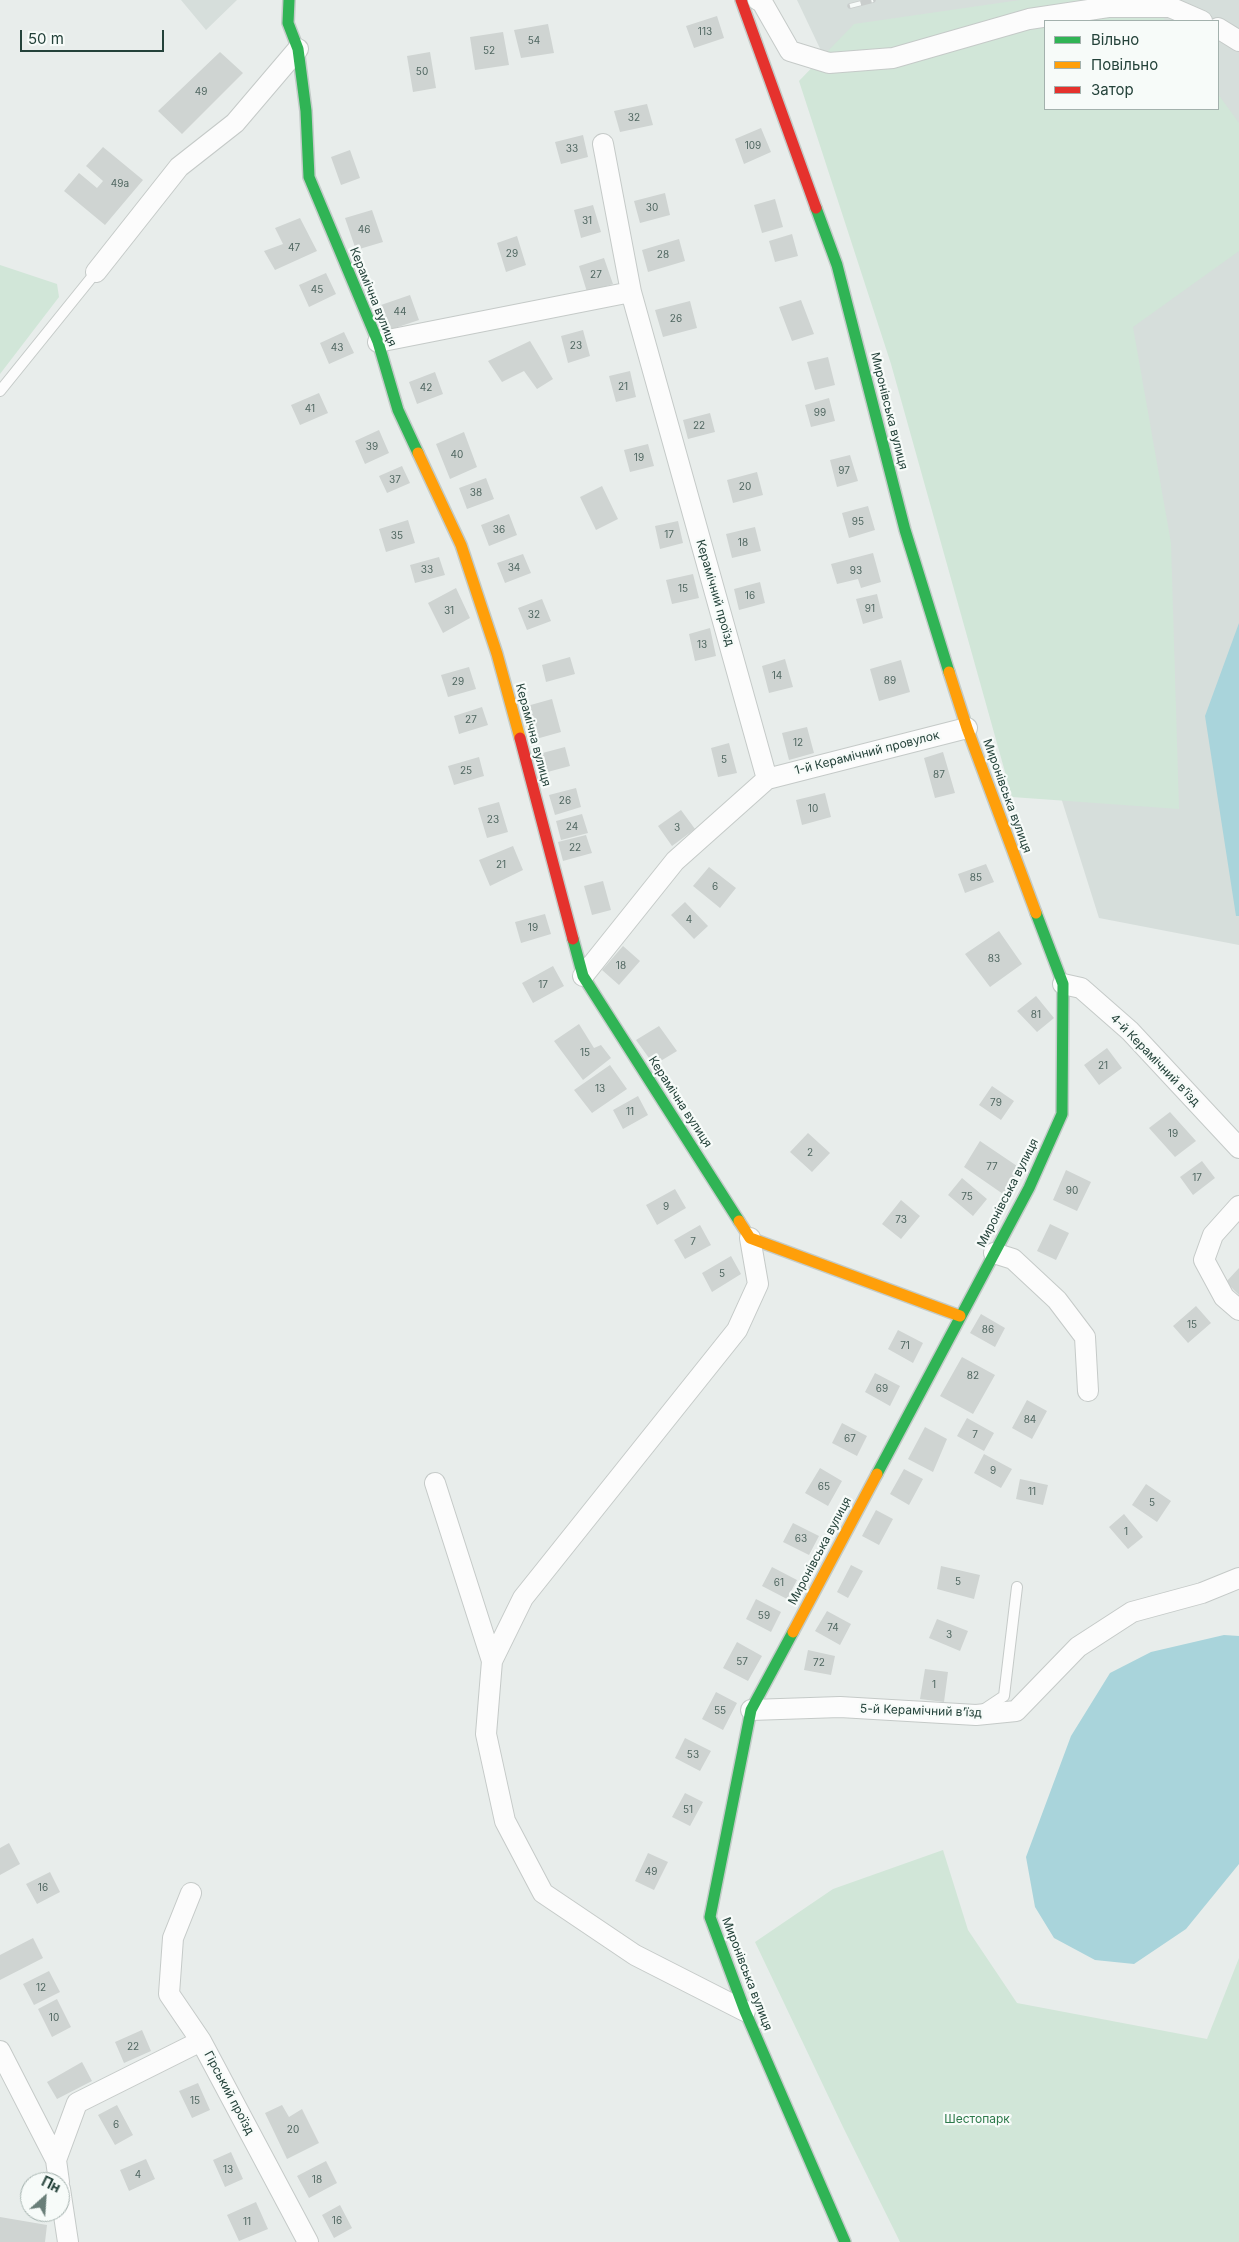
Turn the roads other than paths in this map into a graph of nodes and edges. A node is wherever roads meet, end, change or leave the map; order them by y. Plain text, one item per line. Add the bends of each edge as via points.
1 (290, 0) edge
2 (741, 0) edge
3 (758, 0) edge
4 (1200, 20) edge
5 (1219, 29) edge
6 (1239, 41) edge
7 (298, 50) junction
8 (603, 144) dead end
9 (96, 272) joint
10 (631, 292) junction
11 (378, 342) junction
12 (0, 391) edge
13 (967, 728) junction
14 (767, 779) junction
15 (583, 976) junction
16 (1063, 984) junction
17 (1239, 1148) edge
18 (1239, 1206) edge
19 (750, 1238) junction
20 (994, 1253) junction
21 (1239, 1310) edge
22 (960, 1316) junction
23 (1088, 1391) dead end
24 (435, 1483) dead end
25 (1239, 1578) edge
26 (1016, 1587) dead end
27 (492, 1661) junction
28 (751, 1710) junction
29 (976, 1715) junction
30 (191, 1893) dead end
31 (744, 2011) junction
32 (202, 2040) junction
33 (0, 2051) edge
34 (56, 2160) junction
35 (58, 2172) edge
36 (65, 2222) edge
37 (68, 2242) edge
38 (308, 2242) edge
39 (845, 2242) edge

1 - 7 street, Керамічна вулиця via 288,23
2 - 13 street, Миронівська вулиця via 837,265 905,530
3 - 4 street via 790,51 829,63 893,58 1029,19 1108,7 1170,8
5 - 6 street
7 - 9 street via 235,123 179,167
7 - 11 street, Керамічна вулиця via 306,111 309,177
8 - 10 street, Керамічний проїзд
9 - 12 lane
10 - 11 street
10 - 14 street, Керамічний проїзд
11 - 15 street, Керамічна вулиця via 398,410 461,545 497,654
13 - 14 street, 1-й Керамічний провулок
13 - 16 street, Миронівська вулиця
14 - 15 street via 675,861
15 - 19 street, Керамічна вулиця
16 - 17 street, 4-й Керамічний в’їзд via 1082,988 1130,1031
16 - 20 street, Миронівська вулиця via 1062,1114 1029,1188
18 - 21 street via 1212,1235 1204,1260 1224,1297
19 - 22 street
19 - 27 street via 758,1284 737,1330 523,1598
20 - 22 street, Миронівська вулиця
20 - 23 street via 1013,1260 1050,1294 1085,1337
22 - 28 street, Миронівська вулиця
24 - 27 street
25 - 29 street, 5-й Керамічний в’їзд via 1202,1593 1132,1612 1078,1647 1016,1711
26 - 29 lane via 1004,1696
27 - 31 street via 486,1734 505,1821 543,1893 635,1955
28 - 29 street, 5-й Керамічний в’їзд via 840,1707
28 - 31 street, Миронівська вулиця via 710,1917
30 - 32 street via 173,1938 169,1994
31 - 39 street, Миронівська вулиця
32 - 34 street, Гірський проїзд via 77,2102
32 - 38 street, Гірський проїзд
33 - 34 street
34 - 35 street
36 - 37 street

